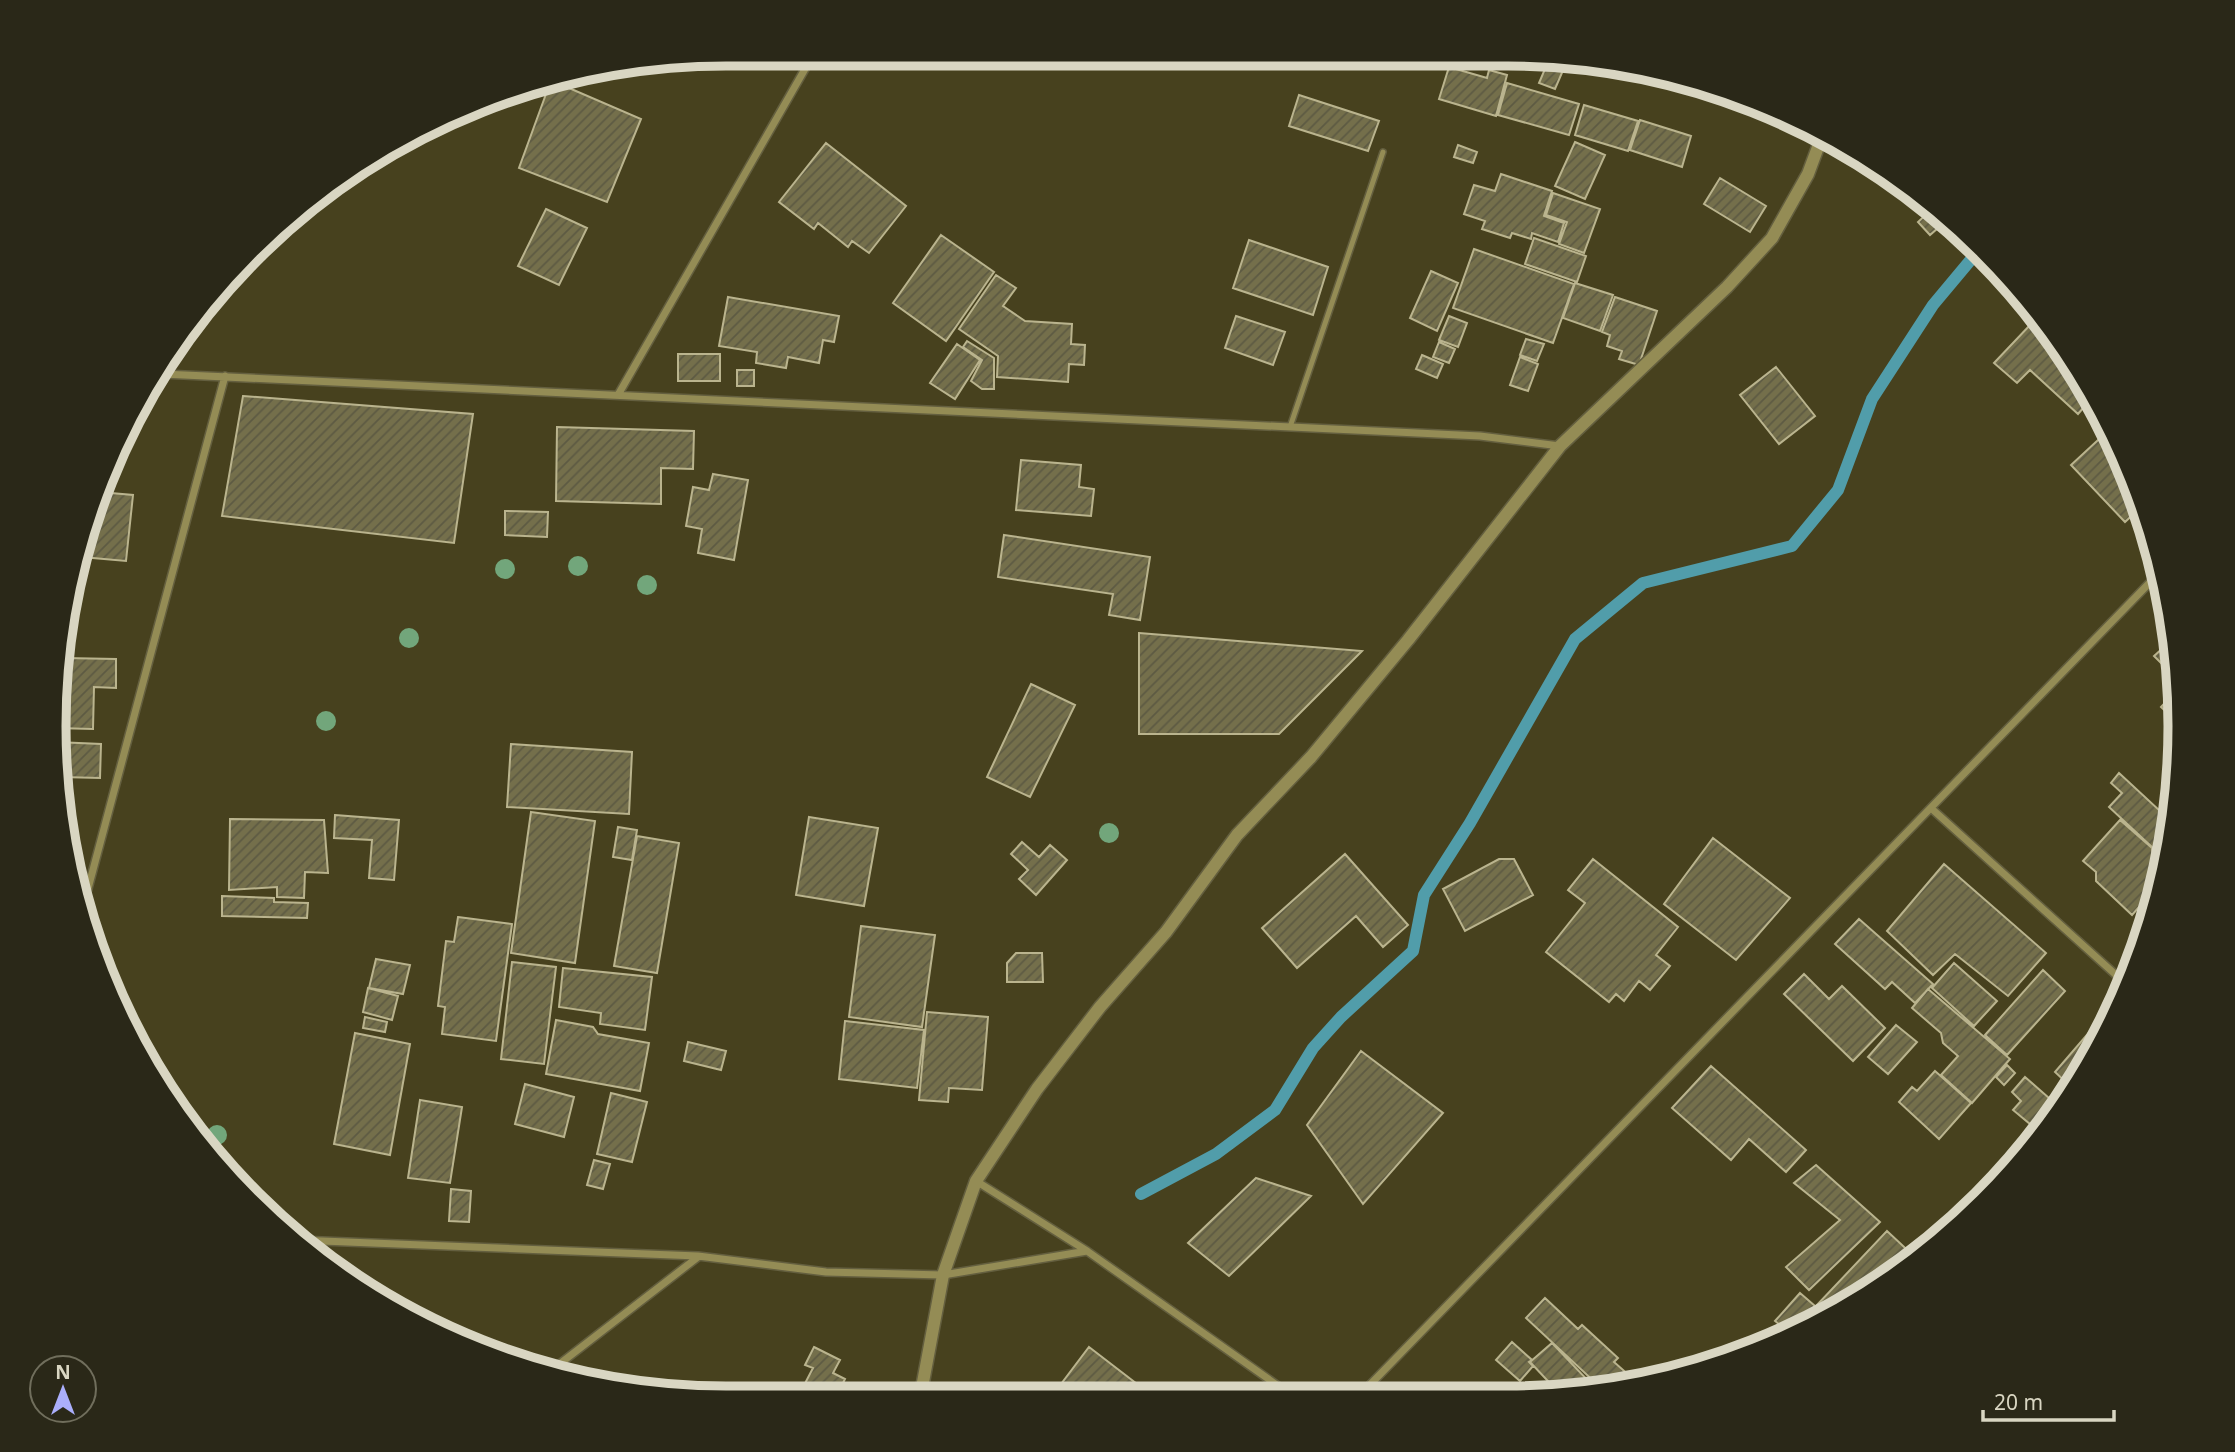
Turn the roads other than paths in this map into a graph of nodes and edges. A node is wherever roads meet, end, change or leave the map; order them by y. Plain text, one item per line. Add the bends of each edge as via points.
1 (807, 66) edge
2 (1819, 144) edge
3 (1383, 152) dead end
4 (169, 374) edge
5 (225, 376) junction
6 (618, 395) junction
7 (1290, 427) junction
8 (1560, 446) junction
9 (2152, 580) edge
10 (1932, 809) junction
11 (87, 891) edge
12 (2118, 977) edge
13 (976, 1181) junction
14 (315, 1241) edge
15 (1087, 1251) junction
16 (698, 1256) junction
17 (943, 1275) junction
18 (559, 1364) edge
19 (922, 1386) edge
20 (1277, 1386) edge
21 (1369, 1386) edge

1 - 6 street
2 - 8 street via 1772,238
3 - 7 lane
4 - 5 street
5 - 6 street
5 - 11 street
6 - 7 street
7 - 8 street via 1480,436
8 - 13 street via 1408,640 1311,757 1237,835 1166,932 1100,1007 1037,1089
9 - 10 street
10 - 12 street
10 - 21 street
13 - 15 street
13 - 17 street
14 - 16 street
15 - 17 street
15 - 20 street
16 - 17 street via 826,1272
16 - 18 street
17 - 19 street

